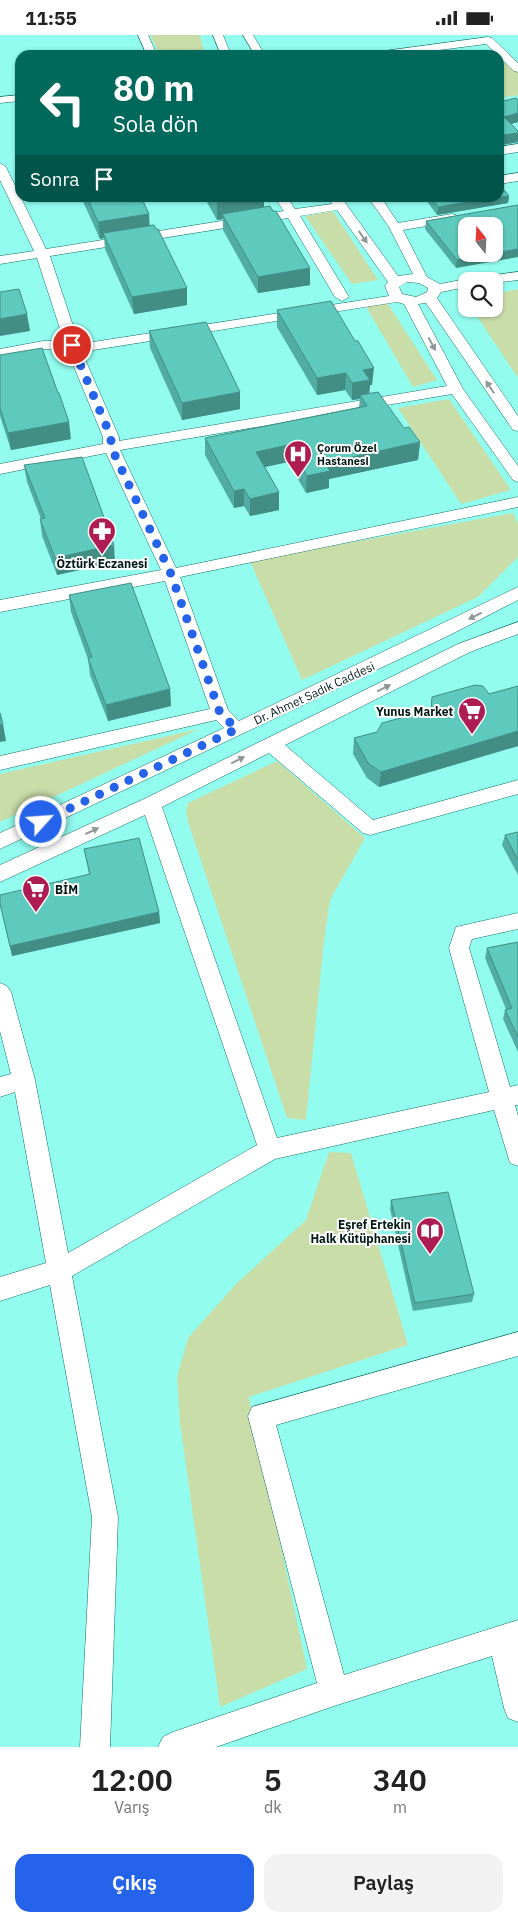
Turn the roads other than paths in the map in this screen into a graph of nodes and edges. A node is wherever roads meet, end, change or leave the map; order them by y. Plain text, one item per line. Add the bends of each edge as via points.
1 (143, 35) edge
2 (218, 35) edge
3 (248, 35) edge
4 (150, 50) edge
5 (224, 50) edge
6 (257, 50) edge
7 (414, 50) edge
8 (500, 50) edge
9 (504, 54) edge
10 (516, 64) edge
11 (0, 89) edge
12 (15, 94) edge
13 (15, 97) edge
14 (0, 100) edge
15 (518, 148) edge
16 (504, 150) edge
17 (1, 173) edge
18 (15, 173) edge
19 (518, 177) edge
20 (504, 179) edge
21 (15, 200) edge
22 (16, 202) edge
23 (284, 202) edge
24 (337, 202) edge
25 (381, 202) edge
26 (292, 214) junction
27 (462, 216) edge
28 (395, 227) junction
29 (42, 253) junction
30 (0, 259) edge
31 (518, 276) edge
32 (503, 278) edge
33 (422, 279) junction
34 (458, 286) edge
35 (399, 293) junction
36 (433, 294) junction
37 (342, 297) junction
38 (71, 345) junction
39 (0, 353) edge
40 (0, 362) edge
41 (456, 389) junction
42 (518, 427) edge
43 (111, 447) junction
44 (0, 469) edge
45 (518, 477) edge
46 (518, 502) edge
47 (171, 574) junction
48 (518, 593) edge
49 (0, 607) edge
50 (518, 628) edge
51 (509, 634) edge
52 (220, 713) junction
53 (237, 729) junction
54 (270, 744) junction
55 (0, 763) edge
56 (518, 787) edge
57 (152, 803) junction
58 (0, 842) edge
59 (0, 874) edge
60 (518, 921) edge
61 (0, 992) edge
62 (24, 1079) junction
63 (0, 1087) edge
64 (511, 1097) edge
65 (270, 1150) junction
66 (518, 1155) edge
67 (60, 1270) junction
68 (0, 1289) edge
69 (518, 1344) edge
70 (510, 1637) edge
71 (334, 1692) junction
72 (518, 1708) edge
73 (96, 1747) edge
74 (174, 1747) edge

1 - 4 street
2 - 5 street
3 - 6 street
7 - 8 street via 488,40
9 - 10 street
11 - 12 street
13 - 14 street
15 - 16 street
17 - 18 street
17 - 21 street
19 - 20 street
22 - 29 street
23 - 26 street
24 - 26 street
24 -> 35 street
25 - 28 street
26 - 29 street
26 - 37 street
27 - 28 street
28 - 33 street
29 - 30 street
29 - 38 street
31 - 32 street
33 - 35 street via 407,278
33 - 36 street via 432,283
34 - 36 street
35 - 36 street via 420,301
35 - 37 street
35 - 38 street via 93,346
35 -> 41 street
42 -> 36 street
37 - 38 street via 89,337
38 - 39 street via 43,345
38 - 40 street via 47,355
38 - 43 street via 111,437
41 - 43 street
41 - 45 street
43 - 44 street
43 - 47 street
46 - 47 street
47 - 49 street
47 - 52 street
48 -> 53 street, Dr. Ahmet Sadık Caddesi
50 - 51 street
54 -> 51 street via 464,648
52 - 53 street
52 - 55 street
53 - 58 street, Dr. Ahmet Sadık Caddesi
54 - 56 street via 370,828
57 -> 54 street
59 -> 57 street
57 - 65 street
60 - 64 street via 463,933 460,947
61 - 62 street
62 - 63 street
62 - 67 street
64 - 65 street
64 - 66 street
65 - 67 street
67 - 68 street
67 - 73 street via 105,1517
69 - 71 street via 260,1416
70 - 71 street
70 - 72 street
71 - 74 street

